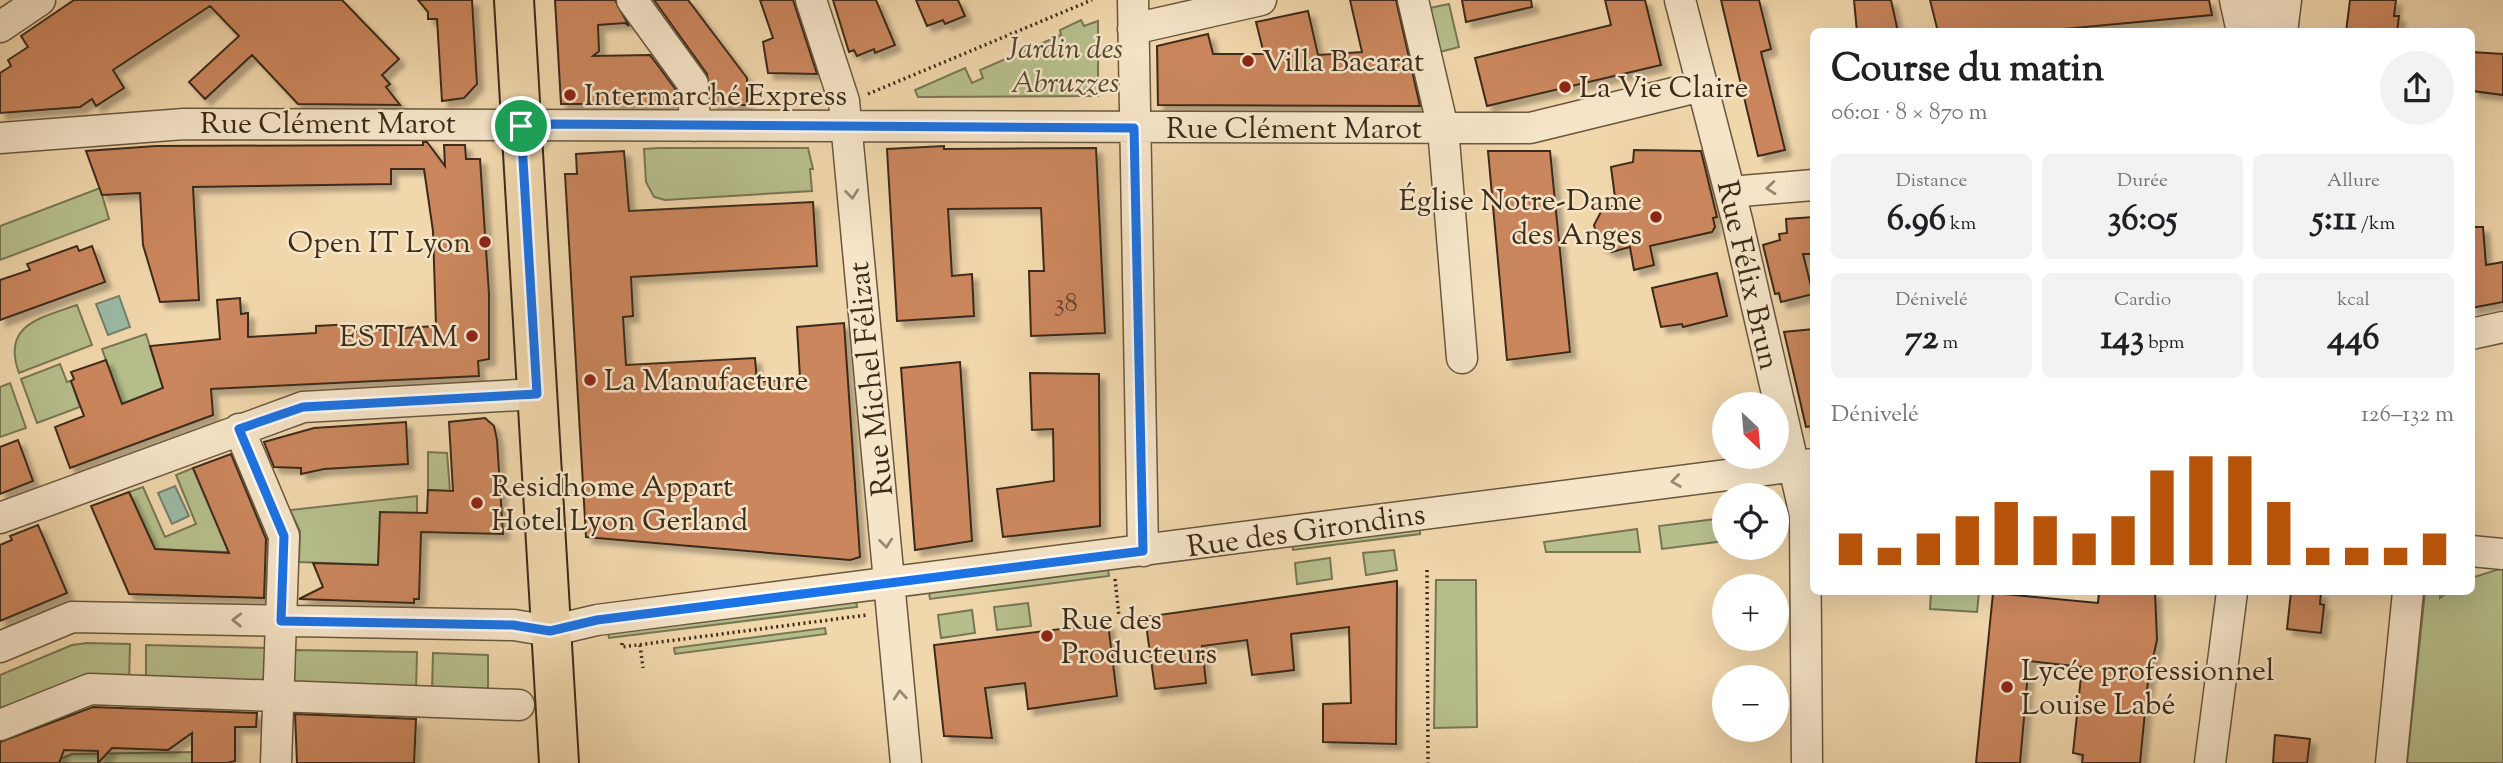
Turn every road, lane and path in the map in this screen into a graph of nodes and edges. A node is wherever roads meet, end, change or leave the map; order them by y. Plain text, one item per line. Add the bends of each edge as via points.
1 (40, 0) edge
2 (514, 0) edge
3 (632, 0) edge
4 (811, 0) edge
5 (1092, 0) edge
6 (1261, 0) edge
7 (1413, 0) edge
8 (1680, 0) edge
9 (2235, 0) edge
10 (2260, 0) edge
11 (2286, 0) edge
12 (1133, 15) edge
13 (0, 27) edge
14 (2241, 28) edge
15 (2266, 28) edge
16 (2282, 28) edge
17 (1702, 86) junction
18 (845, 114) junction
19 (521, 126) junction
20 (695, 126) junction
21 (1134, 128) junction
22 (1443, 128) junction
23 (0, 138) edge
24 (1810, 185) edge
25 (1730, 192) junction
26 (2503, 327) edge
27 (2475, 333) edge
28 (1462, 358) dead end
29 (537, 394) junction
30 (239, 429) junction
31 (1803, 465) edge
32 (0, 518) edge
33 (1143, 551) junction
34 (2475, 551) edge
35 (2503, 554) edge
36 (1427, 570) dead end
37 (890, 584) junction
38 (2232, 595) edge
39 (2408, 595) edge
40 (281, 621) junction
41 (550, 631) junction
42 (0, 647) edge
43 (280, 696) junction
44 (519, 705) dead end
45 (0, 725) edge
46 (276, 763) edge
47 (559, 763) edge
48 (906, 763) edge
49 (1428, 763) edge
50 (1807, 763) edge
51 (2210, 763) edge
52 (2391, 763) edge

1 - 13 street
2 - 19 main road
3 - 20 street via 692,84
4 - 18 street, Rue Michel Félizat
5 - 18 path via 866,95
6 - 12 street
7 - 22 street
8 - 17 street, Rue Félix Brun
9 - 14 street
10 - 15 street
11 - 16 street
12 - 21 street
17 - 22 street, Rue Clément Marot via 1530,128
17 - 25 street, Rue Félix Brun
18 - 20 street, Rue Clément Marot
18 - 21 street, Rue Clément Marot
18 -> 37 street, Rue Michel Félizat
19 - 20 street, Rue Clément Marot
19 - 23 street, Rue Clément Marot via 484,122 184,124
19 - 29 main road
21 - 22 street, Rue Clément Marot
21 - 33 street
22 - 28 street
24 -> 25 street
25 - 31 street, Rue Félix Brun
26 - 27 street
29 - 30 street via 303,407
29 - 41 main road
30 - 32 street
30 - 40 street via 284,536
31 -> 33 street, Rue des Girondins
31 - 50 street, Rue Félix Brun
33 - 37 street, Rue des Girondins
34 - 35 street
36 - 49 path
37 - 41 street, Rue des Girondins via 597,620
48 -> 37 street, Rue Michel Félizat
38 - 51 street
39 - 52 street
40 - 41 street via 513,625
40 -> 42 street via 72,617
40 - 43 street
41 - 47 main road
43 - 44 street
43 - 45 street via 90,689
43 - 46 street

